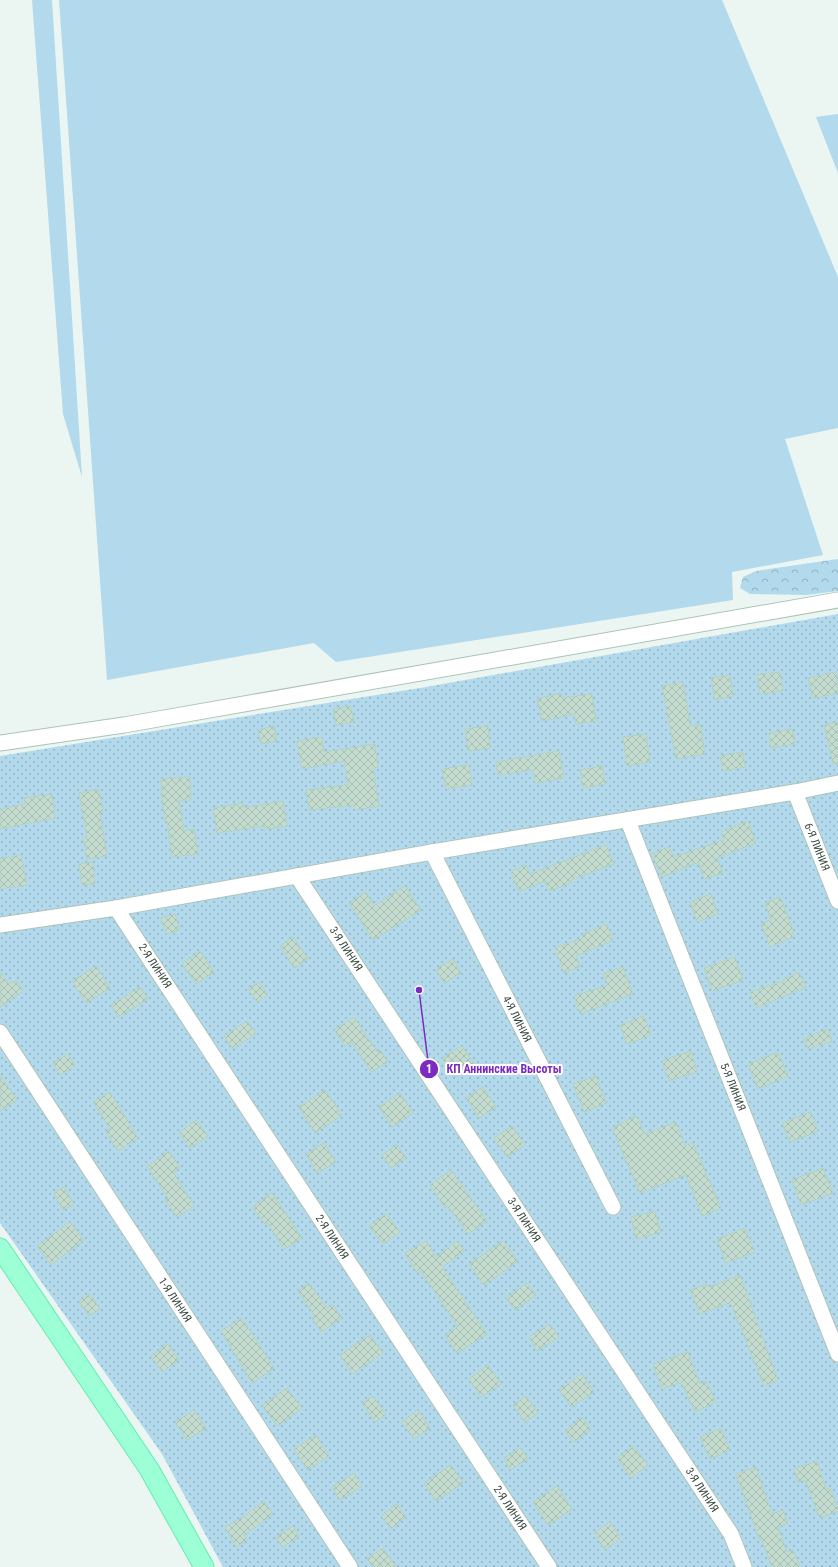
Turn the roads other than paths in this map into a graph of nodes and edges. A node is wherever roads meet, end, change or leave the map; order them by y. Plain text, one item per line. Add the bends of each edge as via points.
1 (838, 600) edge
2 (0, 743) edge
3 (838, 784) edge
4 (795, 792) junction
5 (628, 821) junction
6 (432, 852) junction
7 (298, 876) junction
8 (838, 901) edge
9 (116, 908) junction
10 (0, 925) edge
11 (0, 1032) edge
12 (613, 1207) dead end
13 (0, 1248) edge
14 (838, 1354) edge
15 (204, 1567) edge
16 (350, 1567) edge
17 (549, 1567) edge
18 (744, 1567) edge

1 - 2 street via 132,724
3 - 4 street
4 - 5 street
4 - 8 street, 6-Я ЛИНИЯ
5 - 6 street
5 - 14 street, 5-Я ЛИНИЯ
6 - 7 street
6 - 12 street, 4-Я ЛИНИЯ
7 - 9 street
7 - 18 street, 3-Я ЛИНИЯ via 731,1534
9 - 10 street
9 - 17 street, 2-Я ЛИНИЯ
11 - 16 street, 1-Я ЛИНИЯ
13 - 15 main road via 149,1469

